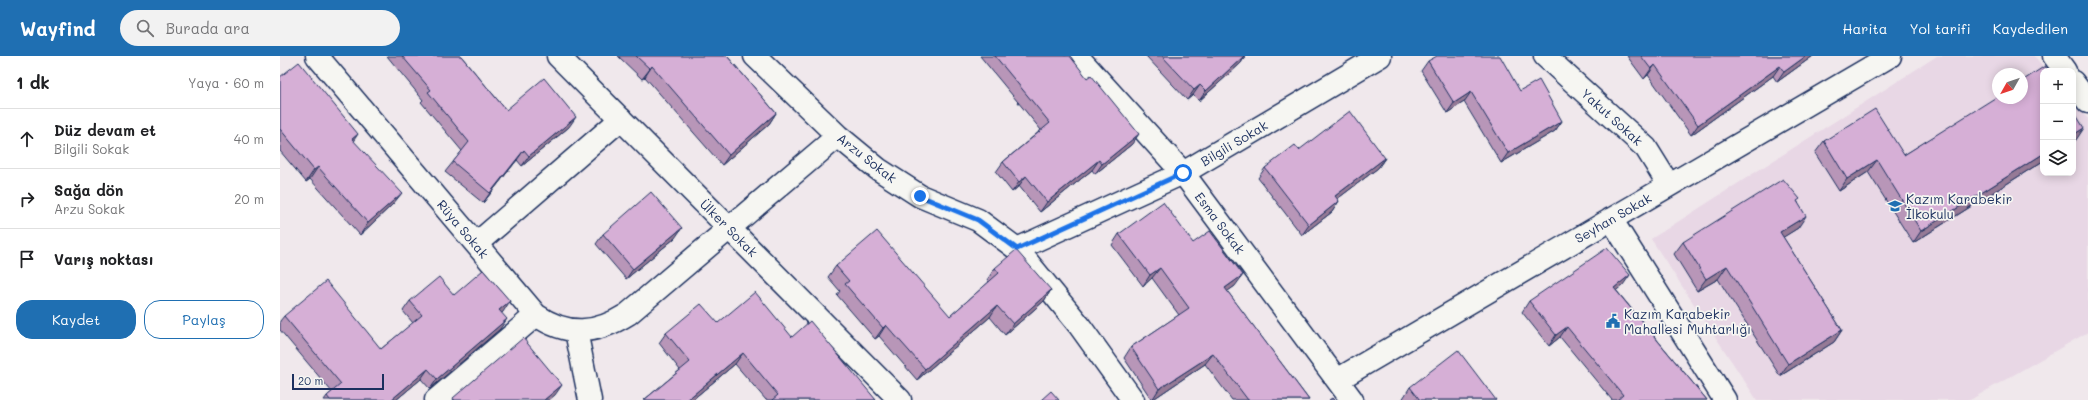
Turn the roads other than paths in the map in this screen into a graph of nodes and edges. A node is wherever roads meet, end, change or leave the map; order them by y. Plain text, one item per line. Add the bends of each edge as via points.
1 (317, 56) edge
2 (558, 56) edge
3 (755, 56) edge
4 (1077, 56) edge
5 (1380, 56) edge
6 (1545, 56) edge
7 (1890, 56) edge
8 (2054, 56) edge
9 (2063, 68) edge
10 (2076, 86) edge
11 (2088, 102) edge
12 (621, 119) junction
13 (838, 136) junction
14 (1183, 173) junction
15 (1669, 185) junction
16 (1611, 219) junction
17 (730, 228) junction
18 (476, 244) junction
19 (1017, 249) junction
20 (536, 315) junction
21 (576, 331) junction
22 (1337, 380) junction
23 (436, 400) edge
24 (590, 400) edge
25 (900, 400) edge
26 (1132, 400) edge
27 (1352, 400) edge
28 (1724, 400) edge

1 - 18 street, Rüya Sokak
2 - 12 street, Ülker Sokak
3 - 13 street, Arzu Sokak
4 - 14 street, Esma Sokak
5 - 14 street, Bilgili Sokak
6 - 15 street, Yakut Sokak via 1646,148
7 - 15 street, Seyhan Sokak
8 - 9 street
10 - 11 street
12 - 17 street, Ülker Sokak
12 - 18 street
13 - 17 street, Rüya Sokak
13 - 19 street, Arzu Sokak via 920,196 978,220
14 - 19 street, Bilgili Sokak
14 - 22 street, Esma Sokak
15 - 16 street, Seyhan Sokak
16 - 22 street, Seyhan Sokak
16 - 28 street
17 - 21 street, Rüya Sokak via 628,314 611,325 592,331
17 - 25 street, Ülker Sokak
18 - 20 street, Rüya Sokak
19 - 26 street, Arzu Sokak via 1079,325
20 - 21 street, Rüya Sokak via 560,328
20 - 23 street
21 - 24 street
22 - 27 street, Esma Sokak

